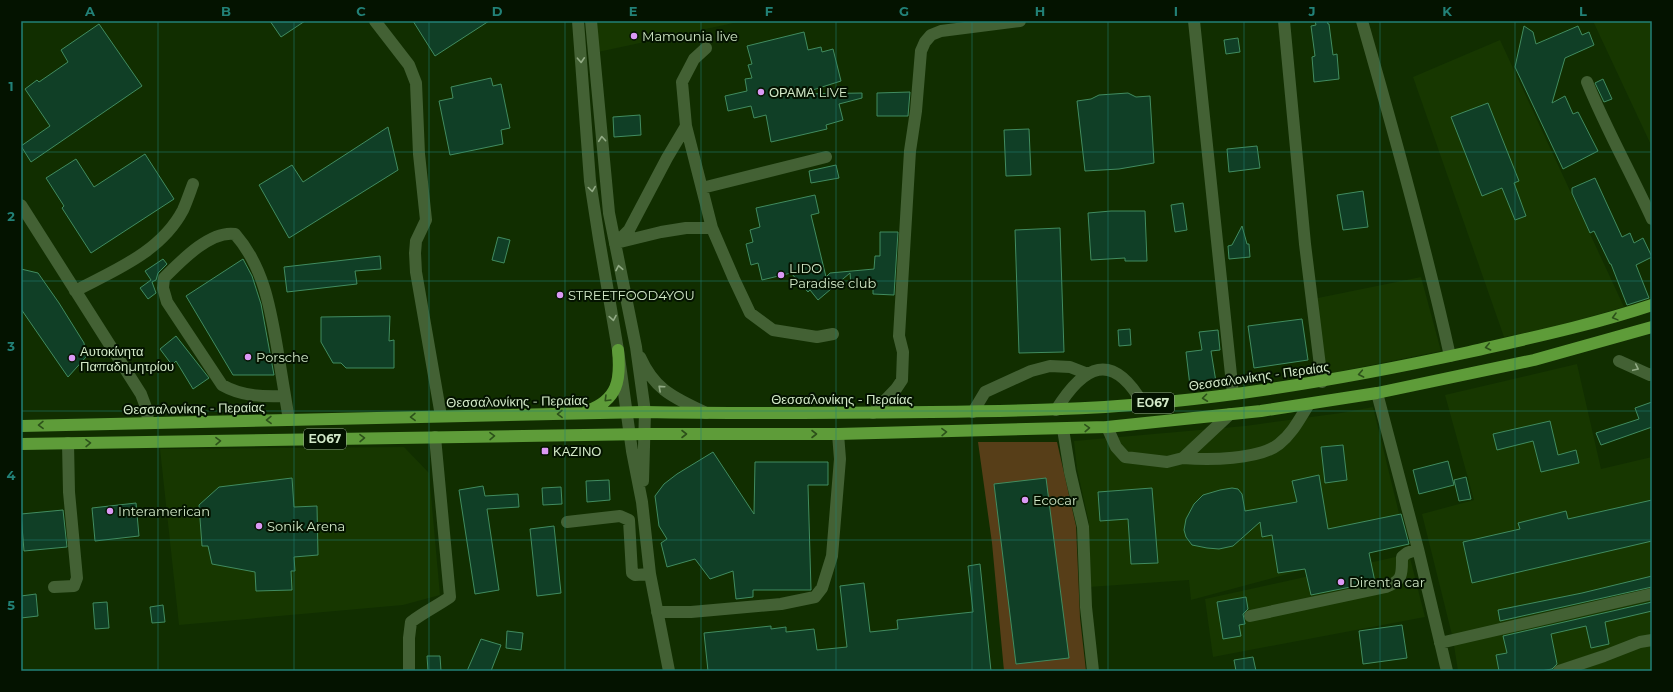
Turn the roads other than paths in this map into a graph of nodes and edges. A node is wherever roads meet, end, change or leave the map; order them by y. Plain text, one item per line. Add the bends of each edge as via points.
1 (375, 21) edge
2 (578, 21) edge
3 (592, 21) edge
4 (1020, 21) edge
5 (1194, 21) edge
6 (1284, 21) edge
7 (1362, 21) edge
8 (706, 48) dead end
9 (1586, 82) dead end
10 (686, 126) junction
11 (826, 157) dead end
12 (193, 184) dead end
13 (702, 188) junction
14 (21, 205) edge
15 (1652, 219) edge
16 (712, 228) junction
17 (615, 244) junction
18 (75, 291) junction
19 (1652, 305) edge
20 (1652, 327) edge
21 (833, 334) dead end
22 (636, 347) junction
23 (618, 350) junction
24 (1450, 356) junction
25 (1619, 361) dead end
26 (1088, 374) junction
27 (1652, 374) edge
28 (1322, 382) junction
29 (1377, 393) junction
30 (1232, 394) junction
31 (285, 396) junction
32 (1143, 404) junction
33 (1309, 404) junction
34 (1056, 410) junction
35 (645, 412) junction
36 (973, 412) junction
37 (627, 413) junction
38 (873, 413) junction
39 (580, 414) junction
40 (707, 414) junction
41 (1230, 414) junction
42 (440, 416) junction
43 (289, 420) junction
44 (148, 423) junction
45 (21, 426) edge
46 (1108, 427) junction
47 (1063, 430) junction
48 (630, 434) junction
49 (644, 434) junction
50 (838, 434) junction
51 (435, 437) junction
52 (68, 443) junction
53 (21, 444) edge
54 (1183, 458) junction
55 (642, 502) junction
56 (567, 522) dead end
57 (1418, 549) junction
58 (650, 574) junction
59 (54, 587) dead end
60 (1652, 594) edge
61 (657, 612) junction
62 (1250, 616) dead end
63 (1652, 640) edge
64 (1440, 643) junction
65 (409, 671) edge
66 (669, 671) edge
67 (1093, 671) edge
68 (1447, 671) edge
69 (1560, 671) edge

1 - 42 street via 409,65 416,83 419,154 426,220 416,241 416,272
2 -> 23 street via 590,181
17 -> 3 street via 609,213
4 - 38 street via 941,30 924,42 910,151 899,336 903,352 902,380
5 - 30 street
6 - 28 street via 1305,244
7 - 24 street via 1433,277
8 - 10 street via 694,59 682,82
9 - 15 street
10 - 13 street
10 - 17 street via 629,230
11 - 13 street
12 - 18 street via 184,209 158,243 125,265
13 - 16 street
14 - 18 street
16 - 17 street via 686,228 661,232
16 - 21 street via 750,313 773,330 817,337
22 -> 17 street
18 - 44 street via 141,394
19 -> 24 main road, Θεσσαλονίκης - Περαίας / ΕΟ67 via 1575,328
20 - 29 main road, ΕΟ67 via 1534,360
22 - 35 street
40 -> 22 street via 675,398 655,382
23 - 37 street
23 -> 39 main road via 620,374 615,390 608,400
24 -> 28 main road, Θεσσαλονίκης - Περαίας / ΕΟ67
25 -> 27 street
26 - 32 street via 1101,369 1119,375
26 - 34 street via 1073,385
26 - 36 street via 1070,367 1050,366 1031,370 985,392
28 - 30 main road, Θεσσαλονίκης - Περαίας / ΕΟ67
29 - 33 main road, ΕΟ67
29 - 57 street
30 -> 32 main road, Θεσσαλονίκης - Περαίας / ΕΟ67
31 - 31 street via 271,312 262,279 252,256 235,234 220,234 200,246 164,278 163,288 167,302 222,385 234,392 268,397
31 - 43 street
32 - 34 main road, Θεσσαλονίκης - Περαίας / ΕΟ67
33 - 41 main road, ΕΟ67
33 - 54 street via 1291,433 1269,450 1232,458
34 - 36 main road, Θεσσαλονίκης - Περαίας / ΕΟ67
35 - 37 main road, Θεσσαλονίκης - Περαίας / ΕΟ67
35 - 40 main road, Θεσσαλονίκης - Περαίας / ΕΟ67
35 - 49 street
36 - 38 main road, Θεσσαλονίκης - Περαίας / ΕΟ67
37 - 39 main road, Θεσσαλονίκης - Περαίας / ΕΟ67
37 - 48 street
38 - 40 main road, Θεσσαλονίκης - Περαίας / ΕΟ67
39 -> 42 main road, Θεσσαλονίκης - Περαίας / ΕΟ67
41 - 46 main road, ΕΟ67
41 - 54 street
42 -> 43 main road, Θεσσαλονίκης - Περαίας / ΕΟ67
43 -> 44 main road, Θεσσαλονίκης - Περαίας / ΕΟ67
44 -> 45 main road, Θεσσαλονίκης - Περαίας / ΕΟ67
47 -> 46 main road, ΕΟ67
46 - 54 street via 1116,447 1125,457 1168,462
50 -> 47 main road, ΕΟ67
47 - 67 street via 1083,527 1086,607
48 - 49 main road, ΕΟ67
51 -> 48 main road, ΕΟ67
48 - 55 street
49 -> 50 main road, ΕΟ67
49 - 55 street
50 - 61 street via 840,459 832,556 822,588 815,597 781,604 691,612
52 -> 51 main road, ΕΟ67
51 - 65 street via 450,597 438,606 424,611 411,622
52 - 53 main road, ΕΟ67
52 - 59 street via 68,492 77,578 74,586
55 - 58 street
56 - 58 street via 620,516 629,520 632,573
57 - 62 street via 1402,557 1402,574 1398,581 1386,587
57 - 64 street
58 - 61 street
60 - 64 street
61 - 66 street
63 - 69 street
64 - 68 street

